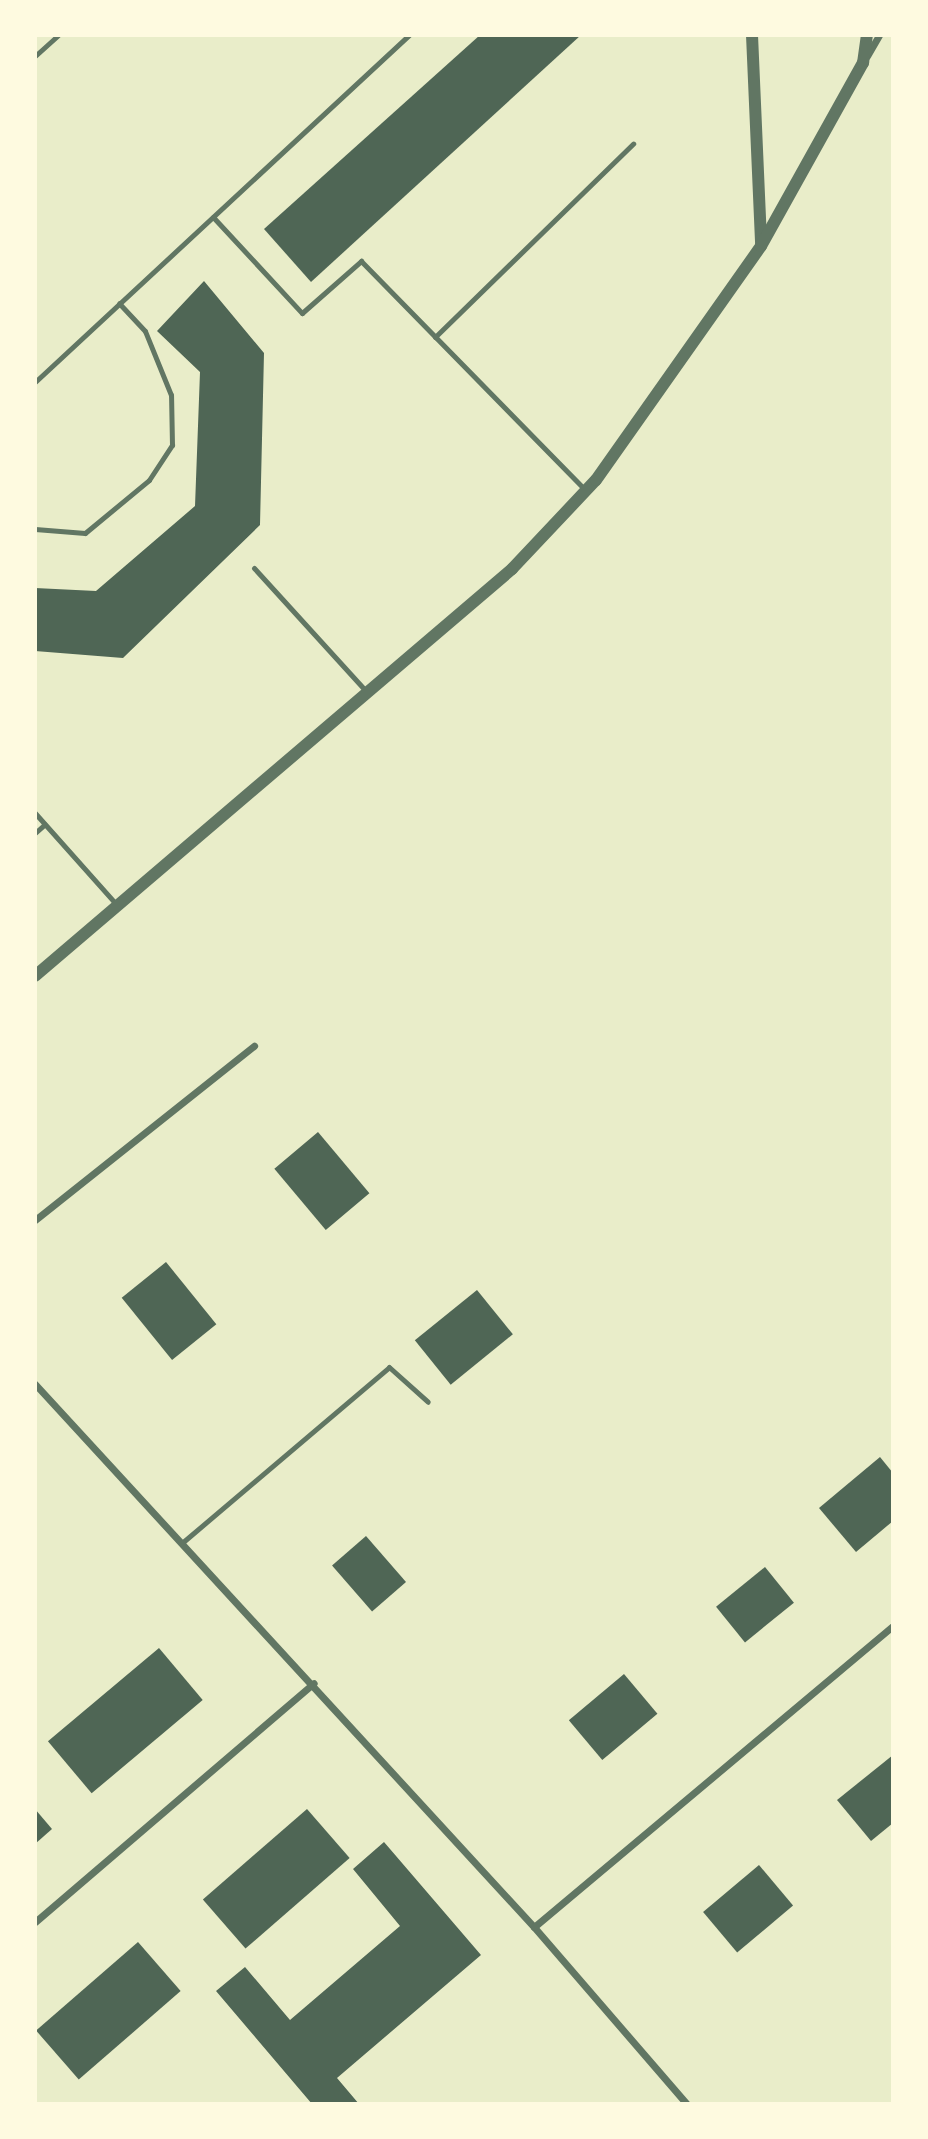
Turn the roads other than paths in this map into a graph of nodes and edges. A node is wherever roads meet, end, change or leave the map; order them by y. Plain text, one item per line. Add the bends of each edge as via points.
1 (58, 35) edge
2 (409, 35) edge
3 (752, 35) edge
4 (867, 35) edge
5 (879, 35) edge
6 (35, 56) edge
7 (863, 63) junction
8 (633, 144) dead end
9 (213, 217) junction
10 (761, 246) junction
11 (119, 303) junction
12 (435, 337) junction
13 (35, 382) edge
14 (586, 491) junction
15 (35, 529) edge
16 (254, 568) dead end
17 (367, 692) junction
18 (35, 813) edge
19 (45, 824) junction
20 (35, 833) edge
21 (118, 906) junction
22 (35, 976) edge
23 (254, 1046) dead end
24 (35, 1220) edge
25 (35, 1384) edge
26 (428, 1402) dead end
27 (183, 1542) junction
28 (893, 1626) edge
29 (314, 1683) junction
30 (35, 1922) edge
31 (534, 1927) junction
32 (687, 2104) edge

1 - 6 lane
2 - 9 lane
3 - 10 street
4 - 7 street
5 - 7 street
7 - 10 street
8 - 12 lane
9 - 11 lane
9 - 12 lane via 302,313 361,261
10 - 14 street
11 - 13 lane
11 - 15 lane via 145,331 171,394 172,445 149,480 85,533
12 - 14 lane
14 - 17 street via 512,569
16 - 17 lane
17 - 21 street
18 - 19 lane
19 - 20 lane
19 - 21 lane
21 - 22 street
23 - 24 street
25 - 27 street
26 - 27 lane via 389,1367
27 - 29 street
28 - 31 street
29 - 30 street
29 - 31 street
31 - 32 street

